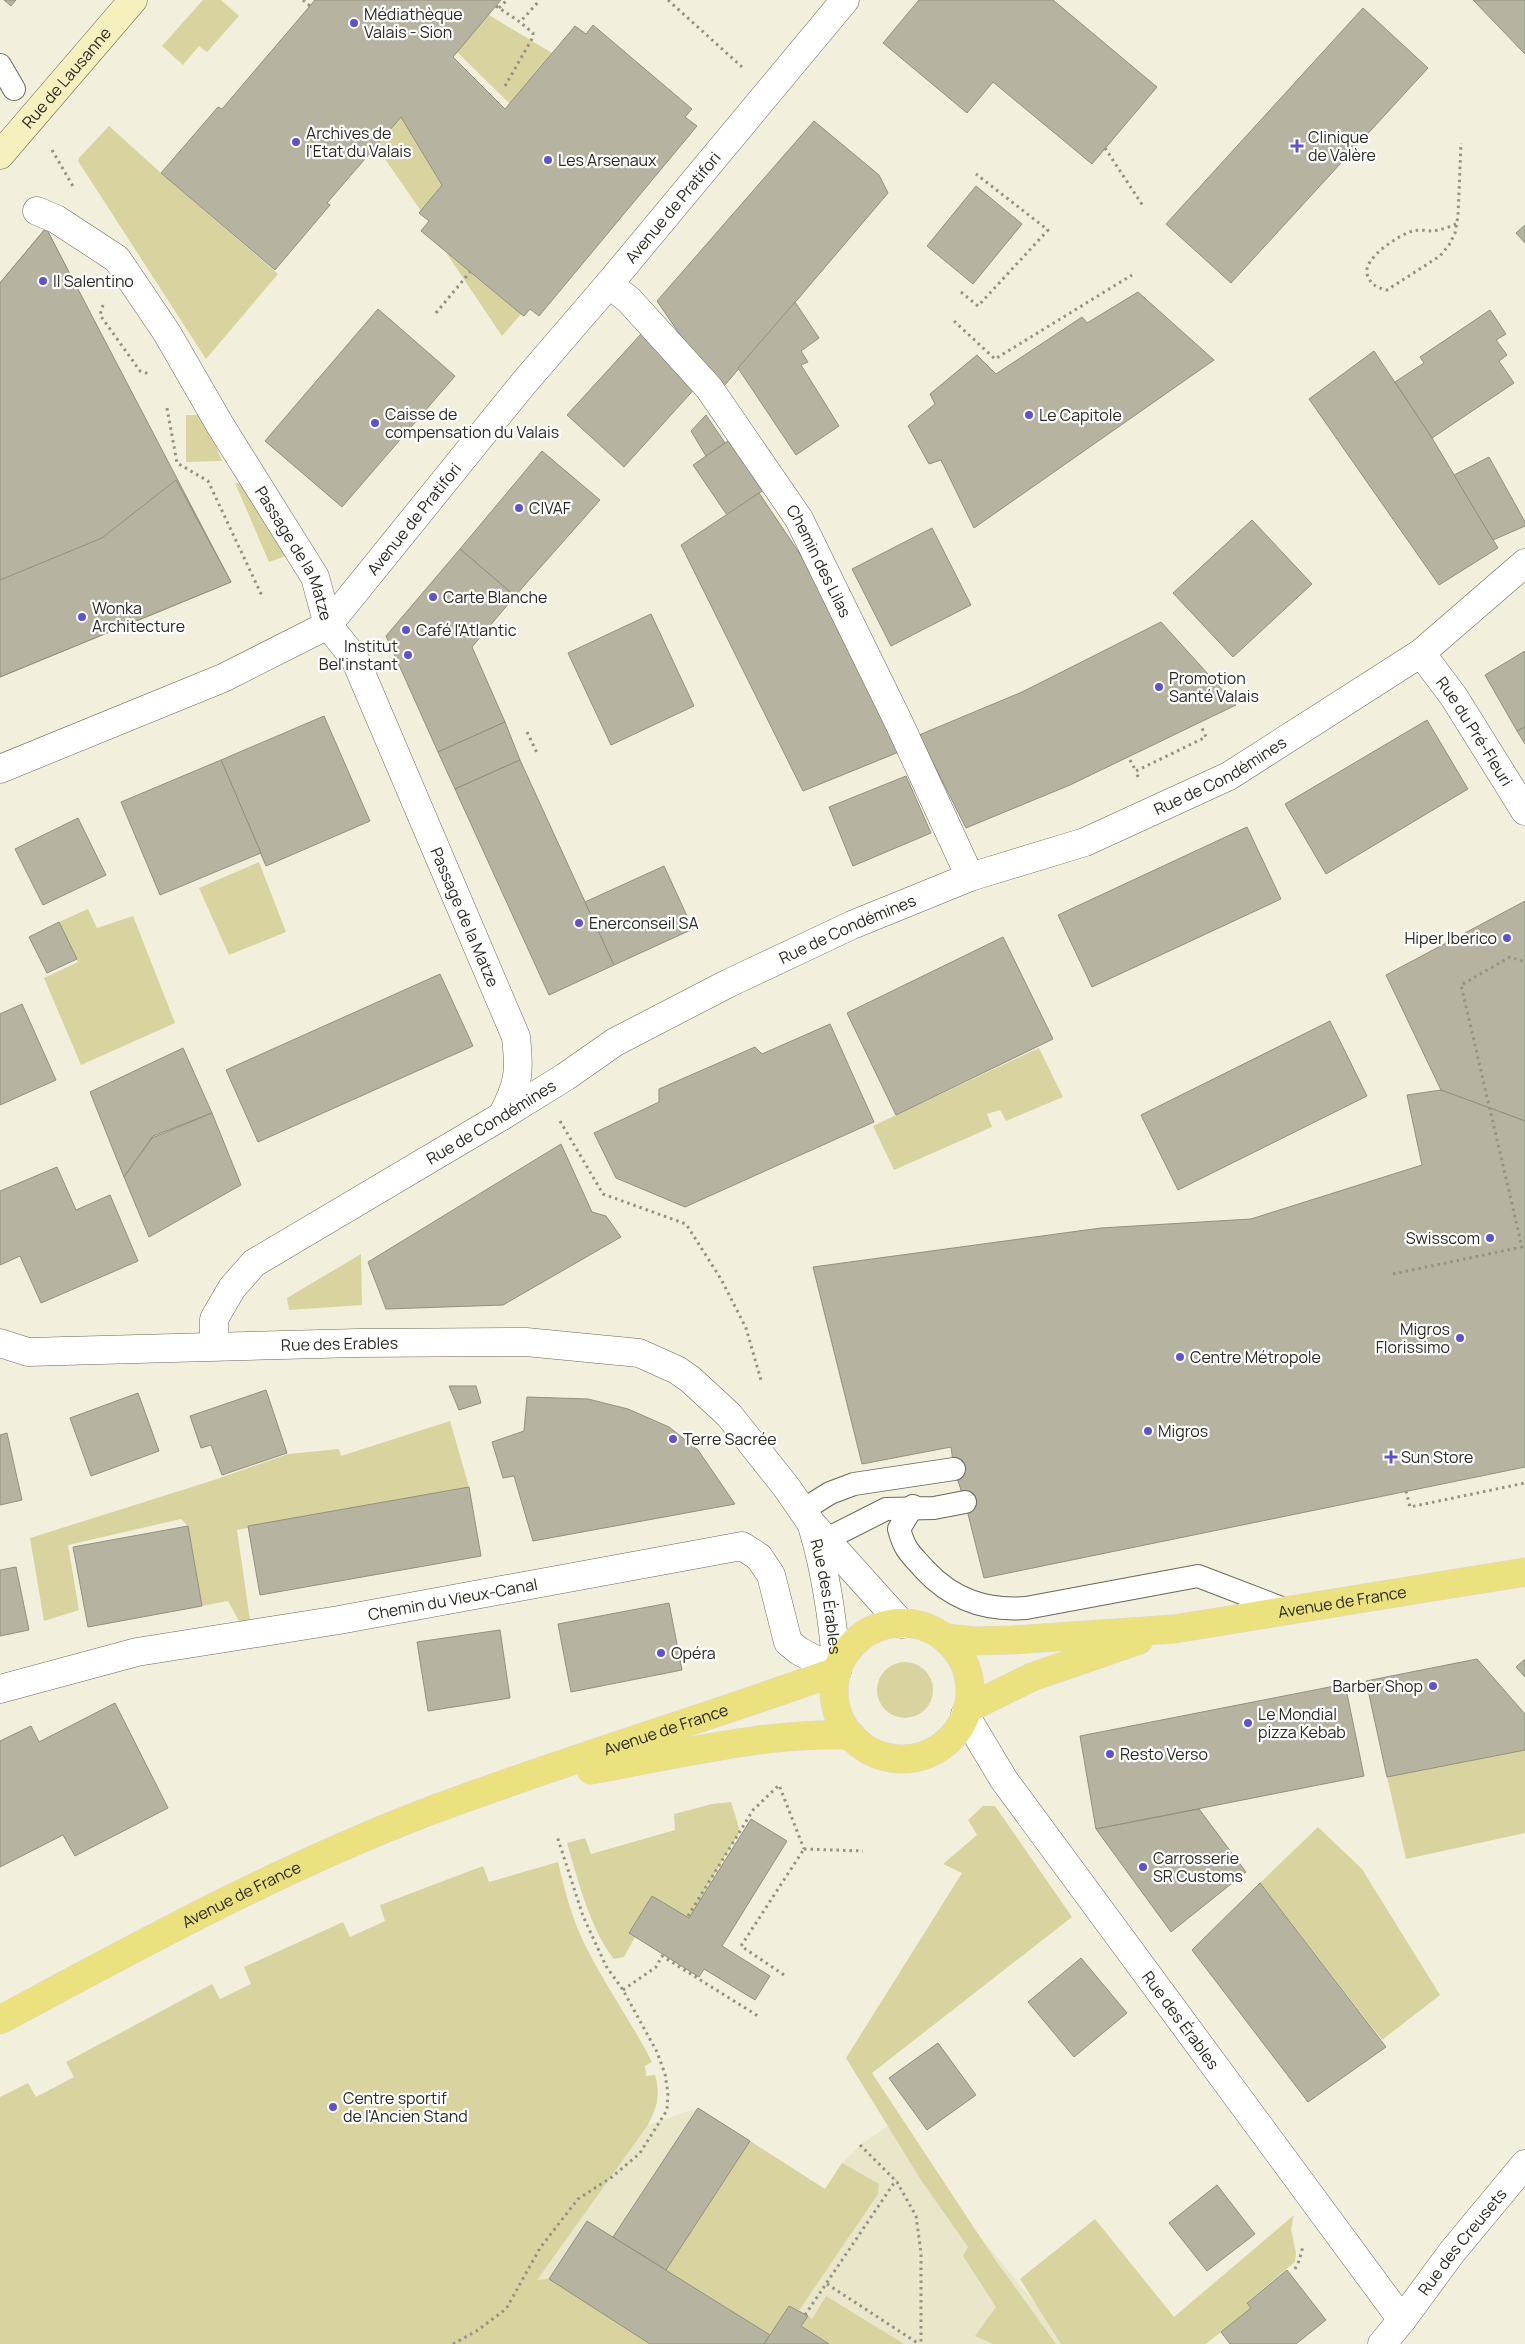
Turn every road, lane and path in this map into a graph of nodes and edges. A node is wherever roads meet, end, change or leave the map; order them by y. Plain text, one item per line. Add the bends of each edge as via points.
1 (133, 0) edge
2 (303, 0) edge
3 (506, 0) edge
4 (540, 0) edge
5 (668, 0) edge
6 (845, 0) edge
7 (310, 6) dead end
8 (520, 22) junction
9 (0, 65) edge
10 (745, 69) dead end
11 (505, 86) dead end
12 (14, 89) dead end
13 (1462, 143) dead end
14 (1105, 148) dead end
15 (0, 155) edge
16 (976, 174) dead end
17 (1143, 206) dead end
18 (37, 211) dead end
19 (1456, 224) junction
20 (470, 272) dead end
21 (1132, 275) dead end
22 (609, 284) junction
23 (961, 292) dead end
24 (436, 313) dead end
25 (954, 321) dead end
26 (1525, 563) edge
27 (328, 625) junction
28 (1421, 653) junction
29 (1201, 726) dead end
30 (527, 732) dead end
31 (538, 755) dead end
32 (1130, 760) dead end
33 (0, 769) edge
34 (1136, 771) junction
35 (1141, 785) dead end
36 (1525, 811) edge
37 (970, 877) junction
38 (1525, 962) edge
39 (556, 1114) dead end
40 (502, 1116) junction
41 (1394, 1274) dead end
42 (0, 1343) edge
43 (214, 1346) junction
44 (677, 1370) joint
45 (762, 1380) dead end
46 (954, 1469) dead end
47 (1525, 1483) edge
48 (1406, 1491) dead end
49 (965, 1502) dead end
50 (913, 1506) junction
51 (814, 1529) junction
52 (1520, 1572) edge
53 (1284, 1609) junction
54 (902, 1624) junction
55 (1174, 1629) junction
56 (946, 1638) junction
57 (837, 1672) junction
58 (0, 1689) edge
59 (966, 1712) junction
60 (851, 1735) junction
61 (493, 1788) junction
62 (557, 1836) dead end
63 (804, 1850) junction
64 (864, 1851) dead end
65 (688, 1916) dead end
66 (784, 1975) dead end
67 (623, 1990) junction
68 (758, 2016) dead end
69 (0, 2020) edge
70 (860, 2145) dead end
71 (1525, 2164) edge
72 (896, 2180) junction
73 (827, 2284) junction
74 (805, 2315) dead end
75 (1402, 2320) junction
76 (453, 2344) edge
77 (920, 2344) edge
78 (1382, 2344) edge

1 - 15 street, Rue de Lausanne
2 - 7 path
3 - 8 path via 498,7
4 - 8 path
5 - 10 path
6 - 22 street, Avenue de Pratifori
8 - 11 path via 533,33 533,37
9 - 12 lane
13 - 19 path
14 - 17 path
16 - 23 path via 1048,230 978,306
18 - 27 street, Passage de la Matze via 56,219 117,259 167,333 315,577
19 - 19 path via 1449,246 1440,256 1396,286 1387,290 1376,288 1370,280 1366,271 1368,262 1405,235
20 - 24 path
21 - 25 path via 995,359
22 - 27 street, Avenue de Pratifori via 523,384
22 - 37 street, Chemin des Lilas via 629,300 709,388 799,519
26 - 28 street, Rue de Condémines
27 - 33 street, Avenue de Pratifori via 223,678
27 - 40 street, Passage de la Matze via 355,659 516,1037 519,1066 515,1091
28 - 36 street, Rue du Pré-Fleuri via 1454,697
28 - 37 street, Rue de Condémines via 1229,776 1085,842
29 - 34 path via 1206,737
30 - 31 path
32 - 34 path
34 - 35 path
37 - 40 street, Rue de Condémines via 852,925 729,982 615,1042
38 - 41 path via 1510,957 1461,985 1522,1247
39 - 45 path via 603,1194 686,1224 746,1328
40 - 43 street, Rue de Condémines via 254,1263 232,1288 214,1319
42 - 43 street, Rue des Erables via 28,1352
43 - 44 street, Rue des Erables via 526,1342 639,1353
44 - 51 street, Rue des Érables via 729,1415 788,1488
46 - 51 lane via 854,1484 830,1493
47 - 48 path via 1410,1507
49 - 50 lane via 934,1508
50 - 51 lane via 886,1509
50 - 53 lane via 898,1529 904,1548 938,1584 972,1603 1004,1610 1026,1608 1198,1576
51 - 54 street, Rue des Érables
51 - 57 street, Rue des Érables via 831,1606
52 - 53 main road, Avenue de France
53 - 55 main road, Avenue de France
54 - 56 main road via 929,1628
54 - 57 main road via 873,1629 863,1636 847,1651
55 - 56 main road, Avenue de France via 974,1641
55 - 59 main road, Avenue de France via 1032,1677
56 - 59 main road via 966,1667 970,1691
57 - 58 street, Chemin du Vieux-Canal via 788,1642 770,1574 759,1558 742,1546 339,1620 137,1652
57 - 60 main road via 836,1706
57 - 61 main road, Avenue de France
59 - 60 main road via 950,1738 926,1754 912,1758 872,1752
59 - 75 street, Rue des Érables via 1004,1780
60 - 61 main road, Avenue de France via 816,1734 770,1739
61 - 69 main road, Avenue de France via 286,1871 153,1937
62 - 67 path via 583,1916 606,1966
63 - 64 path
63 - 65 path via 779,1785 753,1810
63 - 66 path via 741,1946
67 - 68 path via 656,1967 662,1956
67 - 76 path via 657,2052 665,2074 667,2110 640,2154 578,2199 540,2248 506,2309
70 - 72 path
71 - 75 street, Rue des Creusets via 1452,2252
72 - 73 path
72 - 77 path via 916,2216 921,2253
73 - 74 path
73 - 77 path
75 - 78 street, Rue des Creusets

